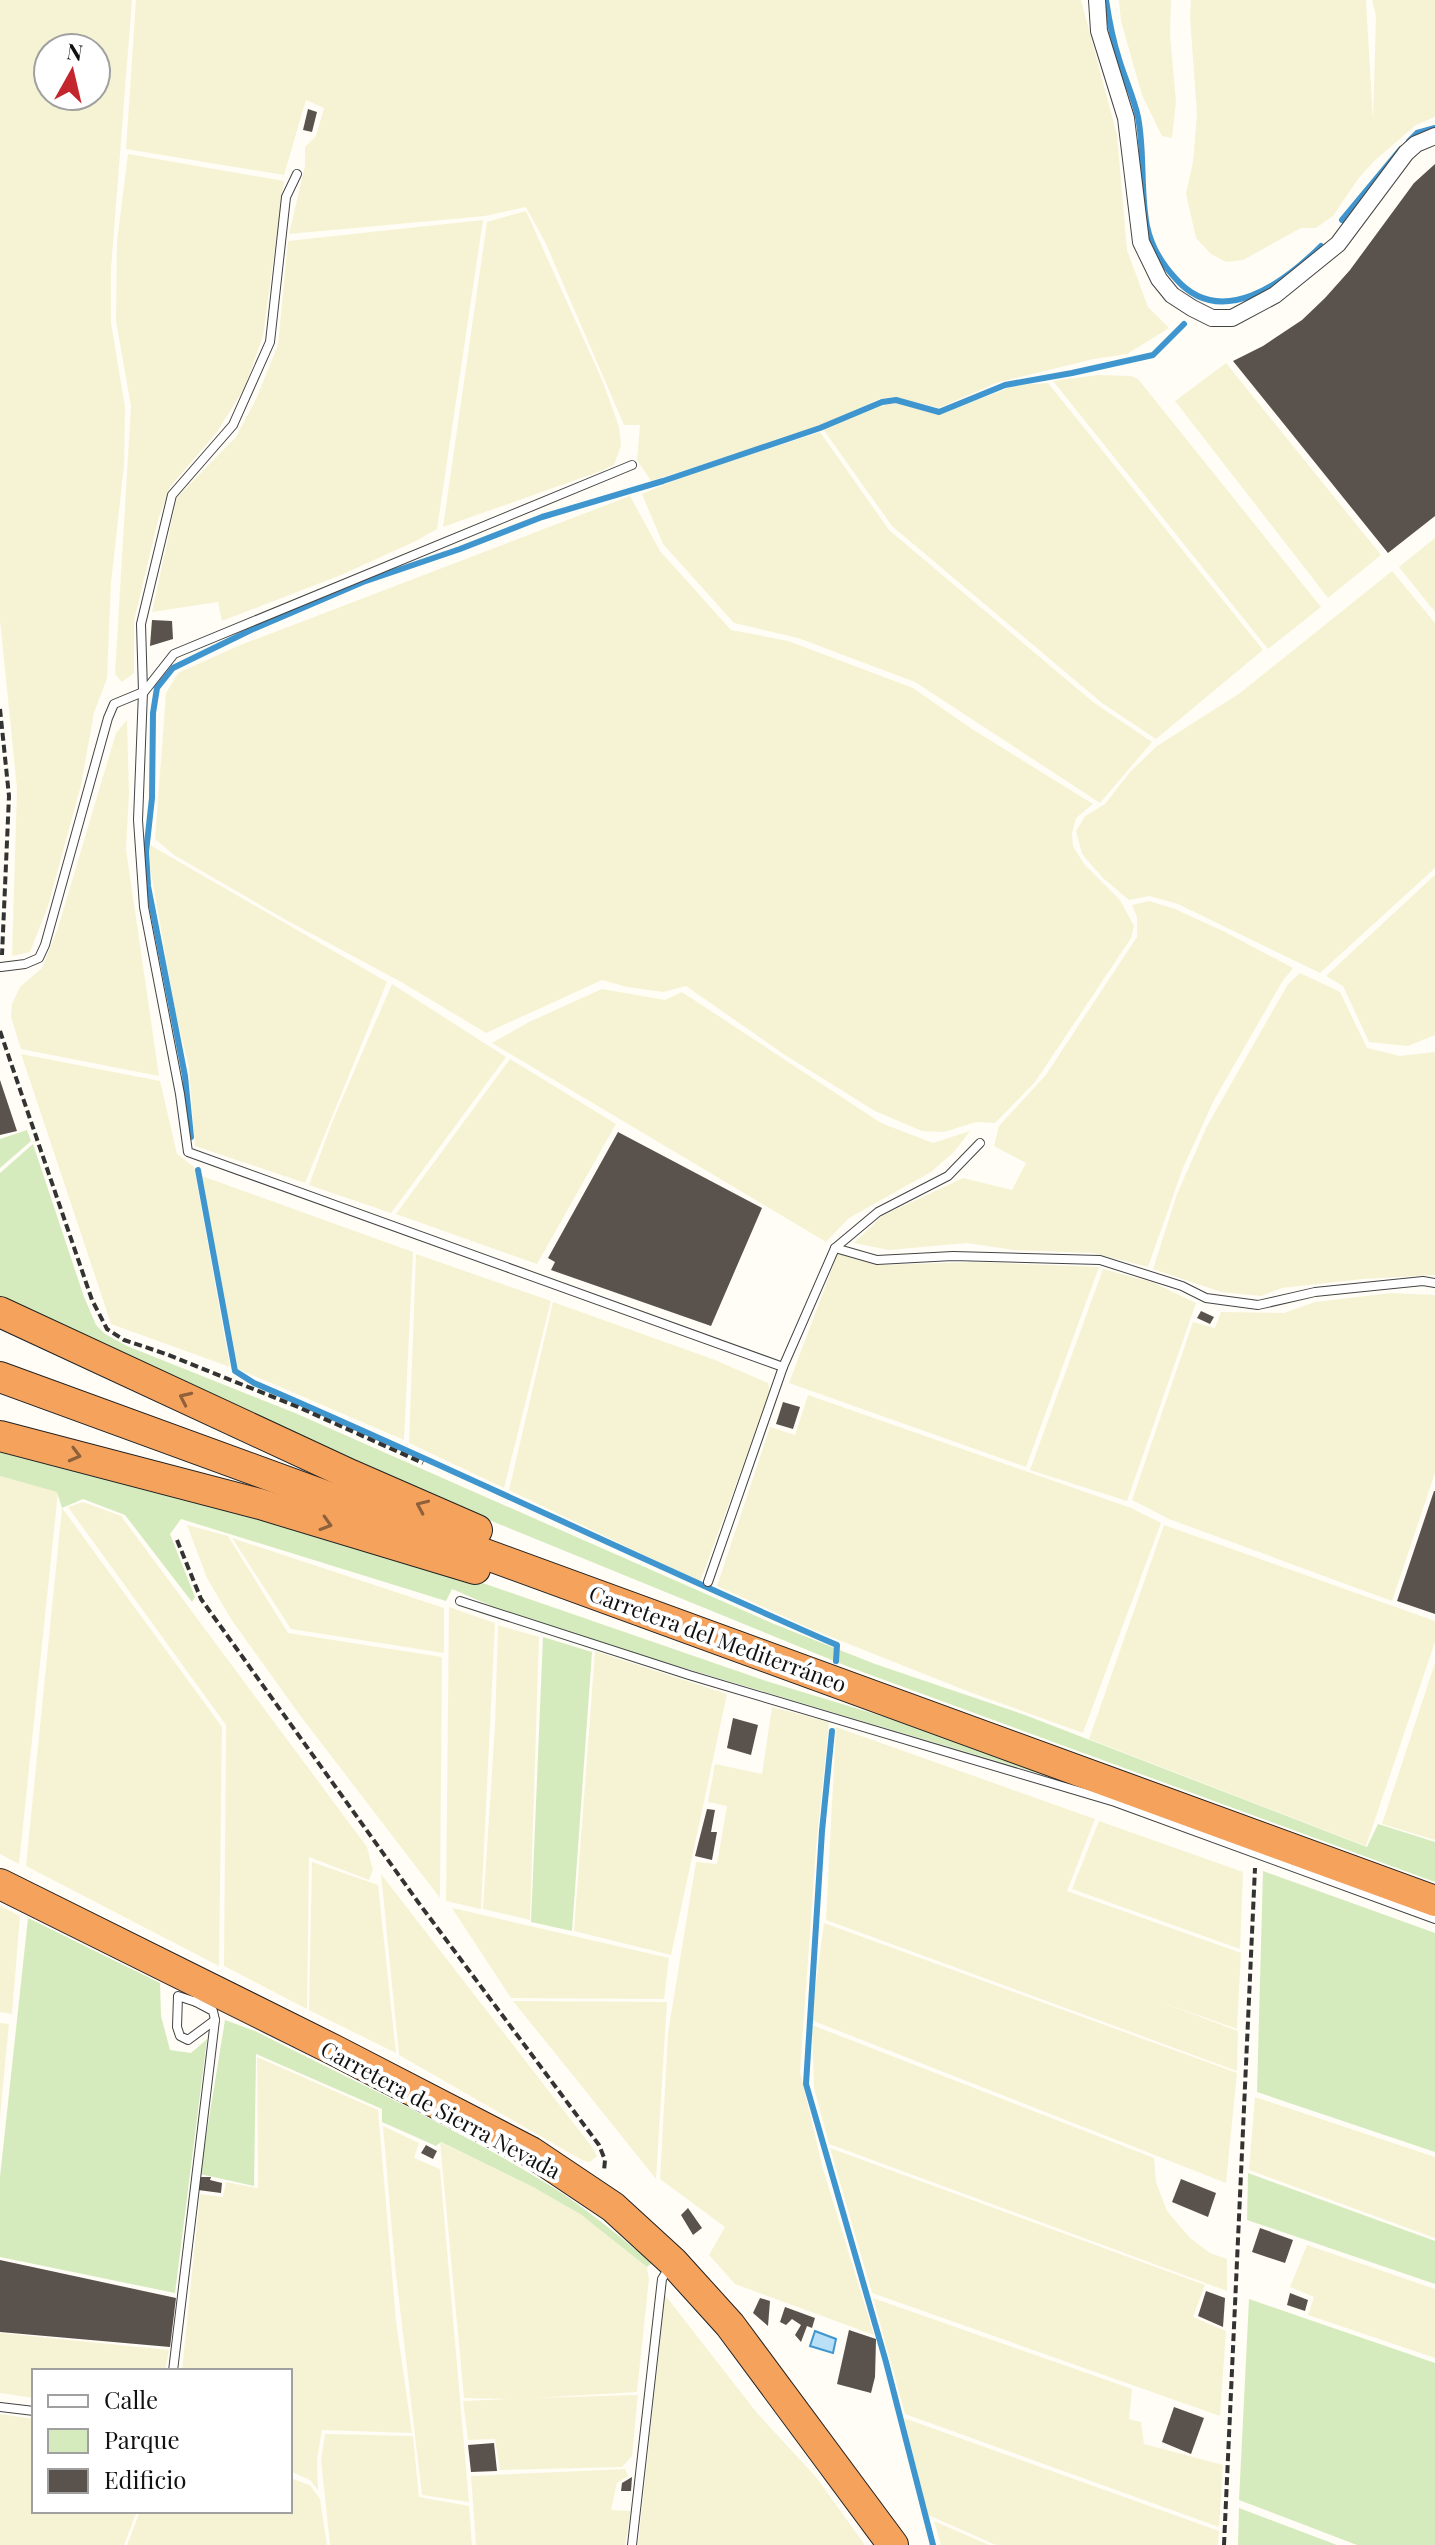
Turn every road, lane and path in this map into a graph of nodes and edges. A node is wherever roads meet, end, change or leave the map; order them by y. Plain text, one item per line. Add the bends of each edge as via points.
1 (1097, 0) edge
2 (1435, 136) edge
3 (297, 174) dead end
4 (632, 465) dead end
5 (143, 692) junction
6 (0, 709) edge
7 (1, 967) edge
8 (0, 1031) edge
9 (980, 1143) dead end
10 (835, 1248) junction
11 (1435, 1283) edge
12 (0, 1312) edge
13 (783, 1367) junction
14 (0, 1377) edge
15 (0, 1436) edge
16 (423, 1463) dead end
17 (177, 1540) dead end
18 (708, 1582) dead end
19 (613, 1600) junction
20 (460, 1601) dead end
21 (723, 1640) junction
22 (1258, 1856) junction
23 (0, 1884) edge
24 (1435, 1901) edge
25 (1435, 1919) edge
26 (199, 1993) junction
27 (215, 2020) junction
28 (598, 2197) junction
29 (673, 2262) junction
30 (173, 2369) edge
31 (0, 2407) edge
32 (32, 2411) edge
33 (632, 2545) edge
34 (893, 2545) edge
35 (1224, 2545) edge

1 - 2 street via 1099,31 1126,118 1141,242 1172,295 1212,318 1232,318 1275,295 1338,244 1406,153
3 - 5 lane via 286,197 270,342 233,425 172,495 141,624
4 - 5 lane via 174,654
5 - 7 lane via 114,704 108,718 39,958
5 - 13 lane via 138,820 144,907 188,1152
6 - 7 path via 9,796
8 - 16 path via 92,1300 107,1329
9 - 10 lane via 948,1176 878,1212
10 - 11 lane via 877,1260 1100,1260 1206,1298 1258,1305 1315,1292
10 - 13 lane
21 -> 12 highway via 646,1594 489,1535 351,1475
13 - 18 lane
14 - 19 highway, Carretera del Mediterráneo
15 -> 19 highway via 260,1504 516,1581
17 - 28 path via 201,1599 599,2145 605,2160
19 - 21 highway, Carretera del Mediterráneo
20 - 22 lane via 1089,1793
21 - 24 highway, Carretera del Mediterráneo
22 - 25 lane
22 - 35 path
23 - 26 highway, Carretera de Sierra Nevada
26 - 27 lane
26 - 27 lane via 178,1996 180,2036 188,2040
26 - 28 highway, Carretera de Sierra Nevada via 531,2152
27 - 30 lane
28 - 29 highway, Carretera de Sierra Nevada
29 - 33 lane via 662,2279
29 - 34 highway, Carretera de Sierra Nevada via 730,2325
31 - 32 lane

